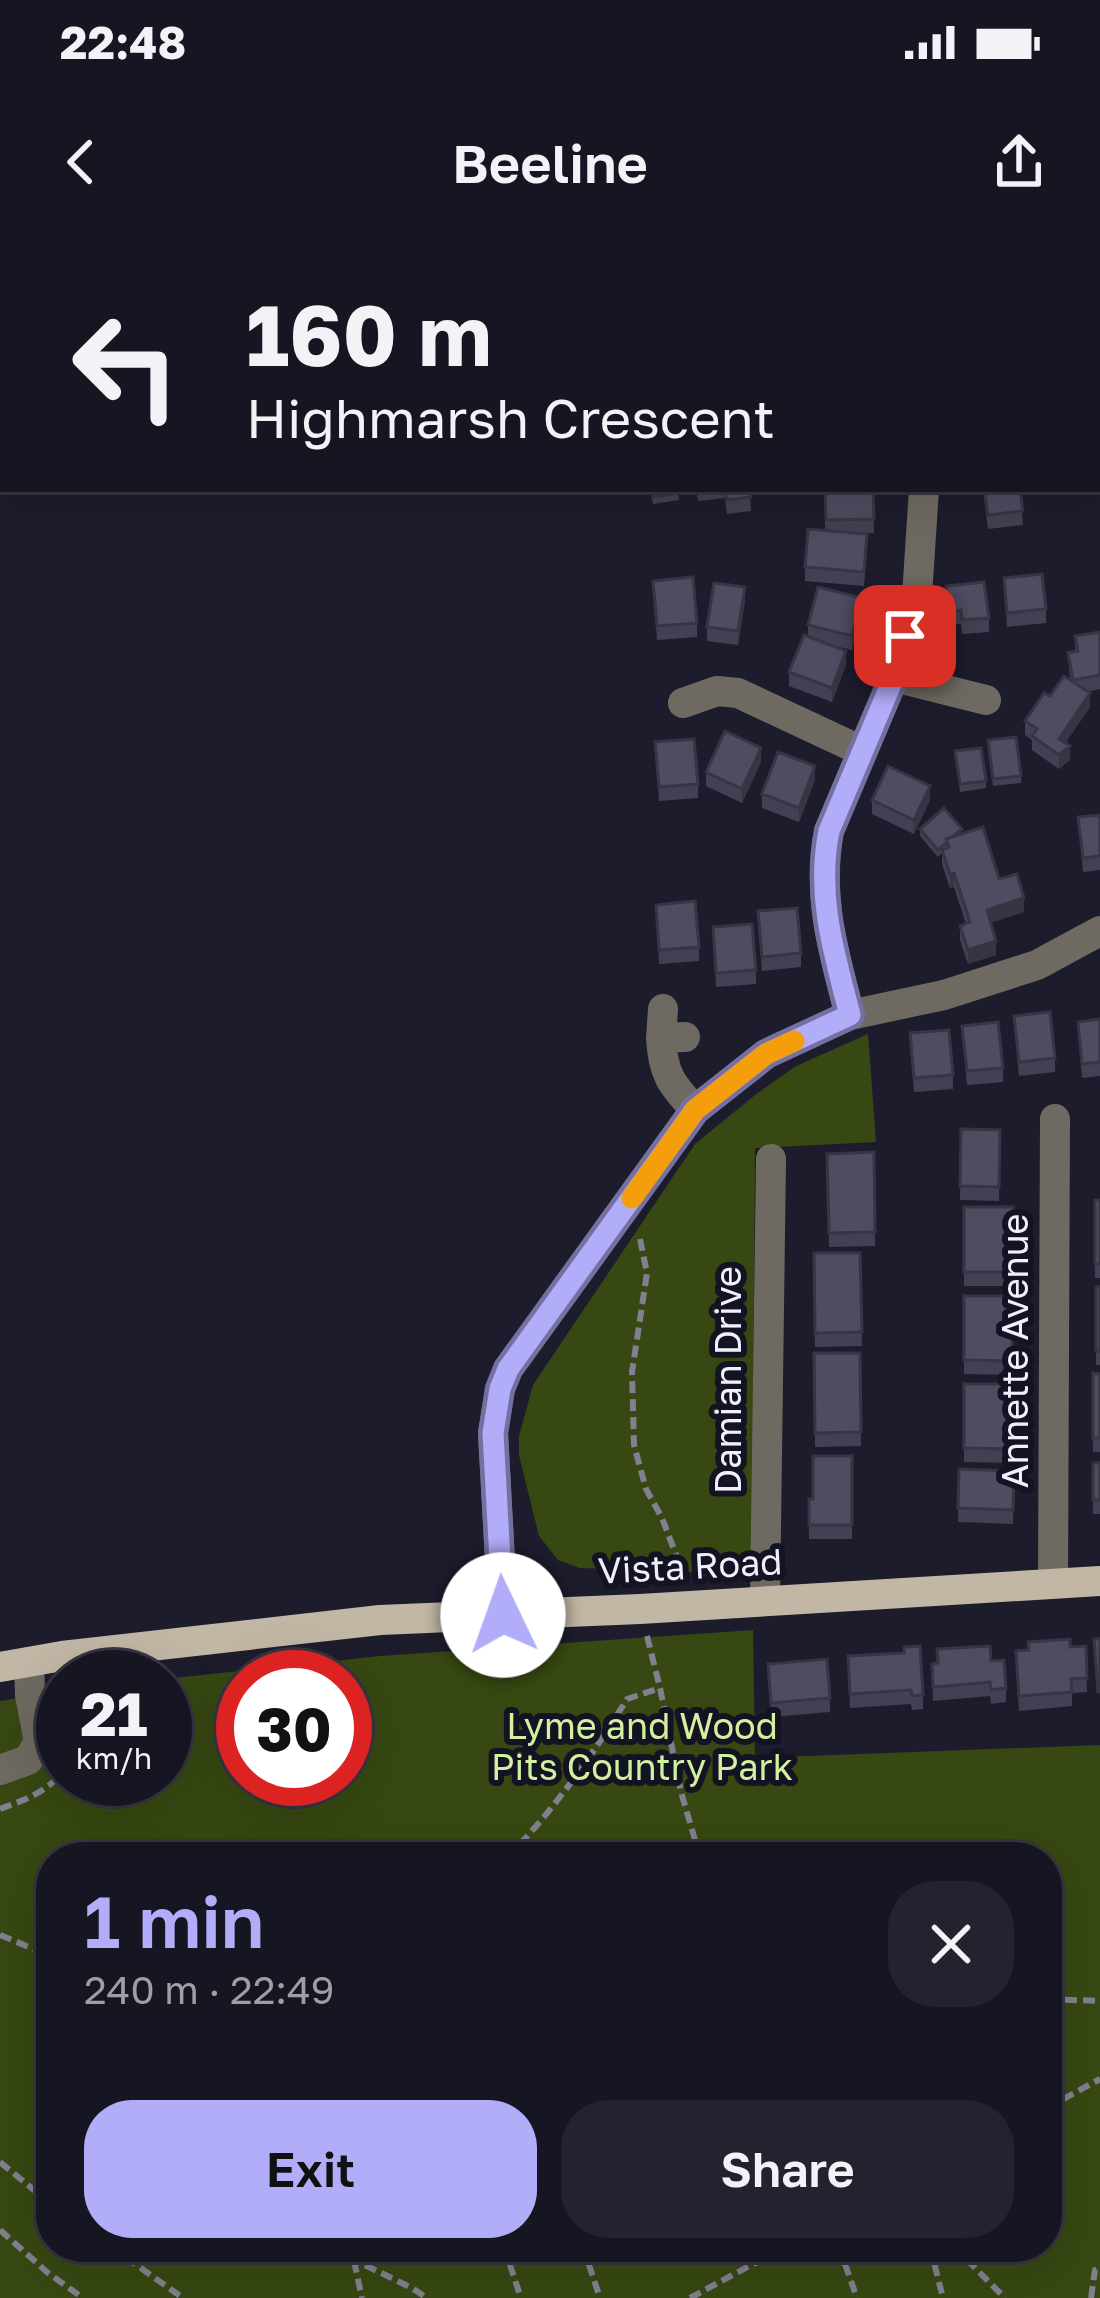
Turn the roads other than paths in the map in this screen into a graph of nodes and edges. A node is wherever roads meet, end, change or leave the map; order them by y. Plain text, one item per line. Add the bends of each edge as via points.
1 (924, 492) edge
2 (894, 677) junction
3 (986, 700) dead end
4 (683, 703) dead end
5 (862, 752) junction
6 (1100, 931) edge
7 (850, 1015) junction
8 (670, 1028) dead end
9 (695, 1110) junction
10 (1055, 1119) dead end
11 (771, 1160) dead end
12 (1100, 1581) edge
13 (1053, 1583) junction
14 (765, 1601) junction
15 (503, 1615) junction
16 (14, 1664) edge
17 (0, 1770) edge

1 - 2 street via 917,596
2 - 3 street
2 - 5 street
4 - 5 street via 738,693
5 - 7 street via 829,831 823,874
6 - 7 street via 1037,965
7 - 9 street via 766,1054
8 - 9 street via 663,1064
9 - 15 street via 500,1389 493,1433
10 - 13 street, Annette Avenue
11 - 14 street, Damian Drive
12 - 13 main road, Vista Road
13 - 14 main road, Vista Road
14 - 15 main road, Vista Road
15 - 16 main road, Vista Road via 380,1620
16 - 17 street via 39,1742 28,1760

